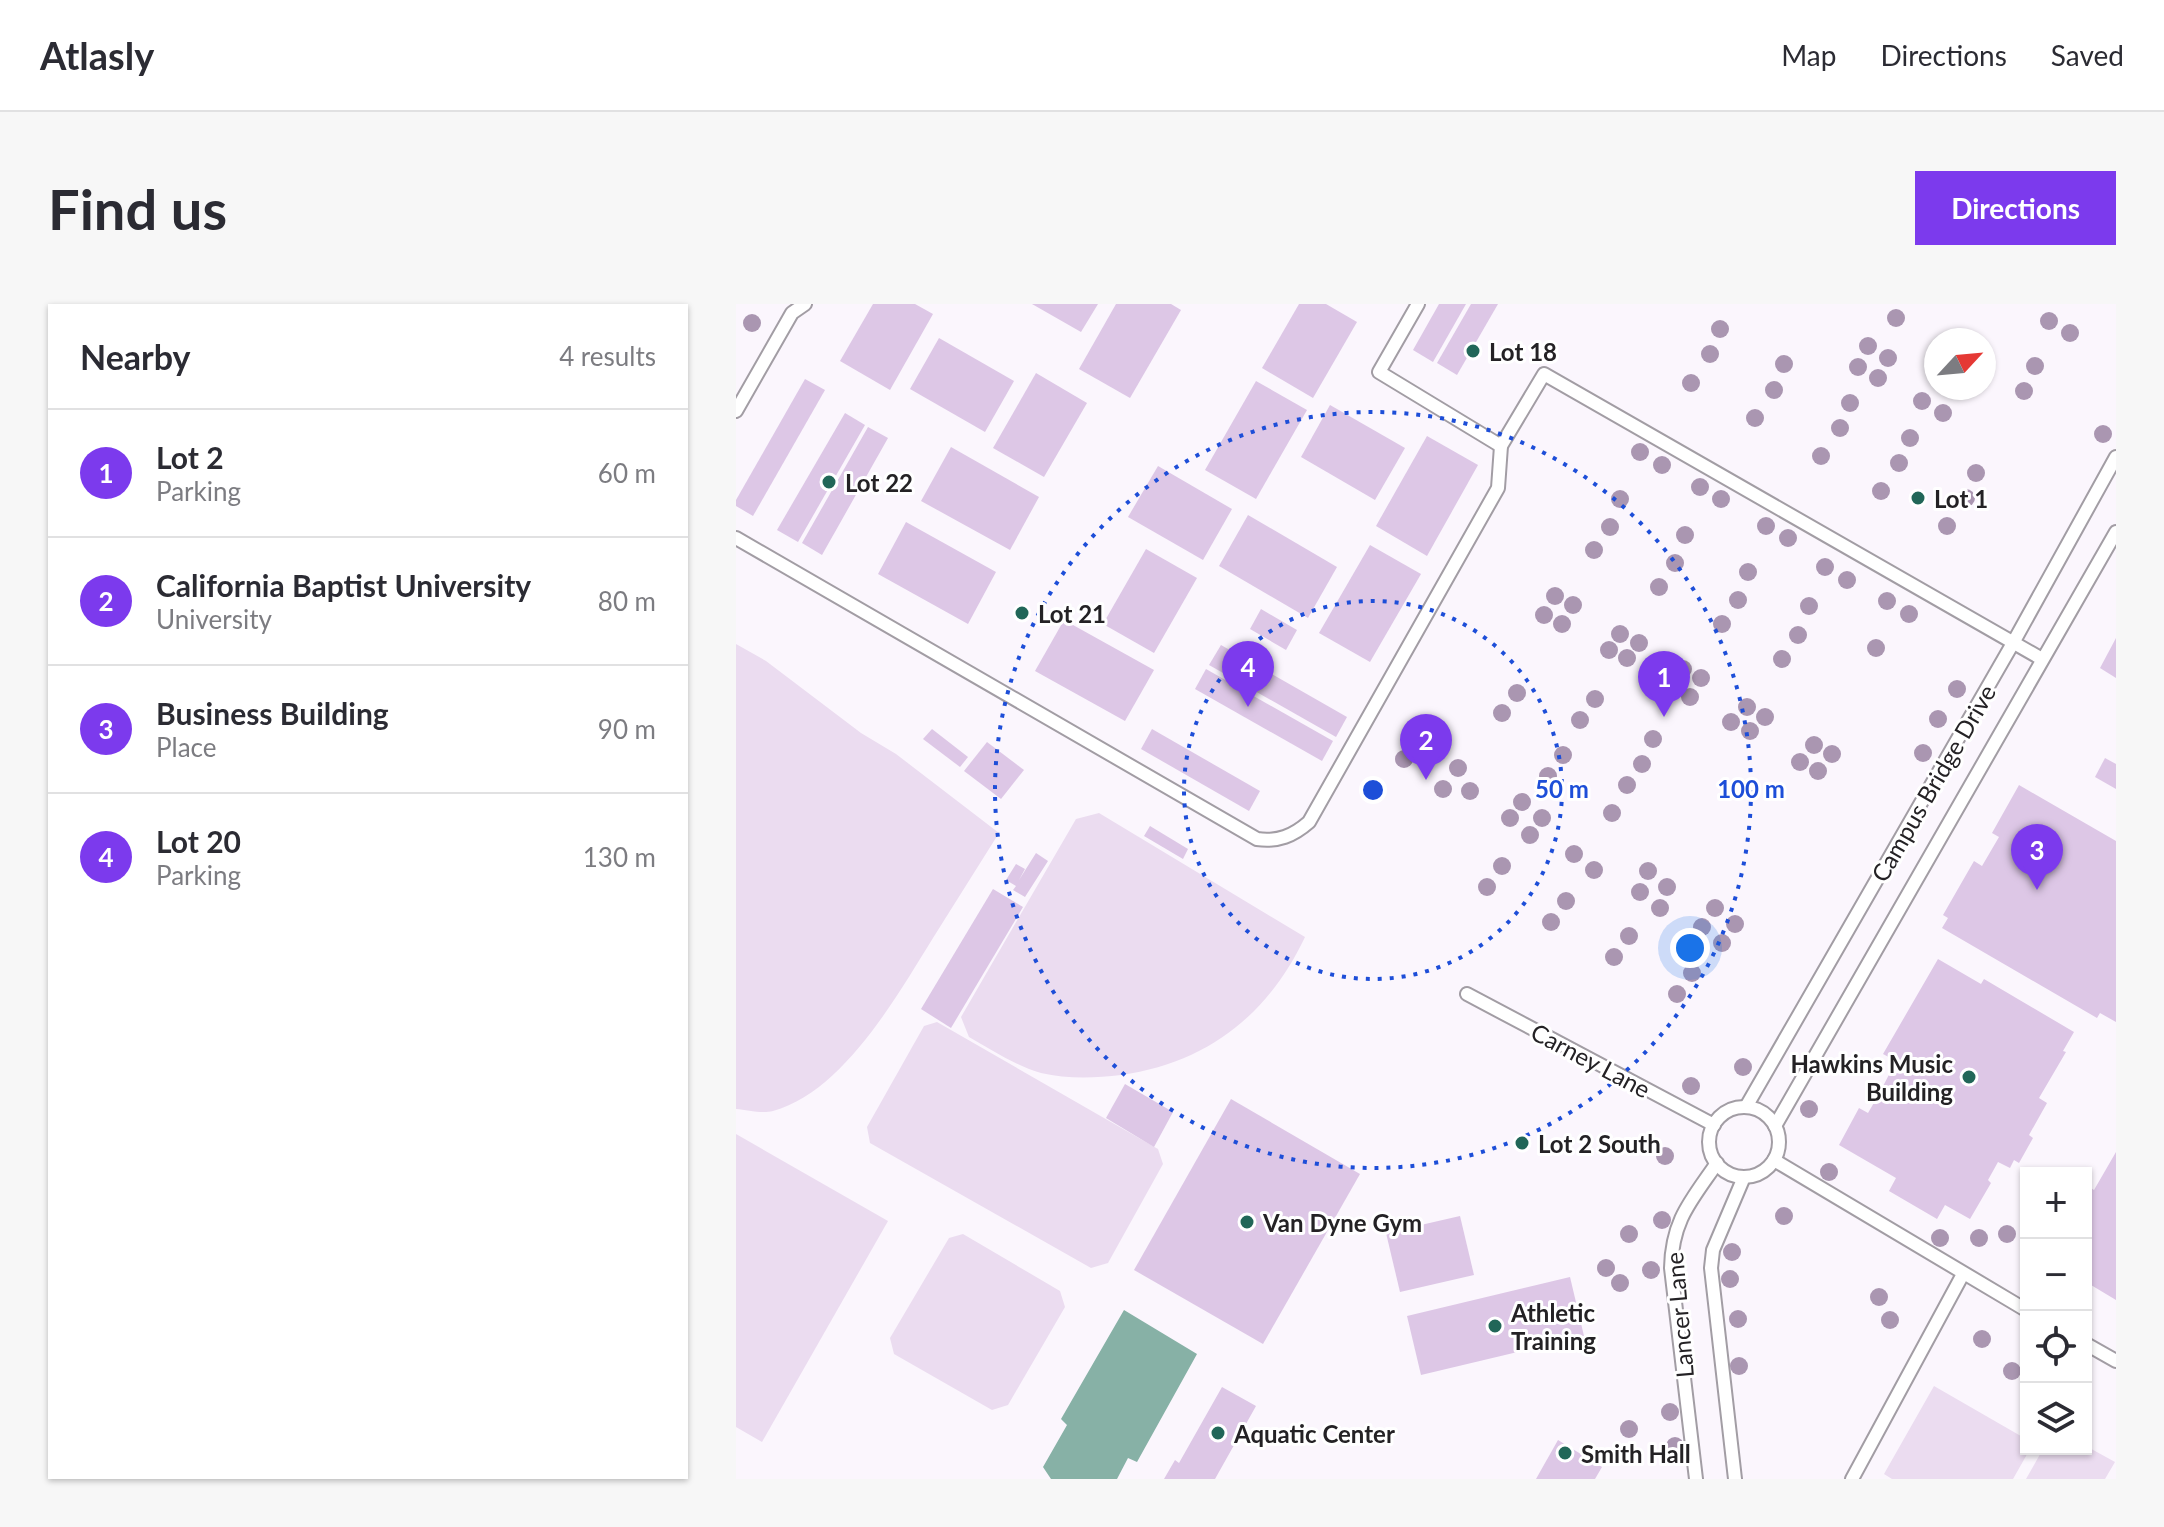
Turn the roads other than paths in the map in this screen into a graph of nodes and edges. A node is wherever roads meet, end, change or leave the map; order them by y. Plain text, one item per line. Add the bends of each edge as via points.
1 (805, 304) edge
2 (1418, 304) edge
3 (736, 411) edge
4 (1501, 446) junction
5 (2116, 457) edge
6 (2116, 532) edge
7 (736, 538) edge
8 (2013, 643) junction
9 (2042, 659) junction
10 (1467, 994) dead end
11 (1746, 1107) junction
12 (1714, 1125) junction
13 (1775, 1126) junction
14 (1774, 1160) junction
15 (1717, 1163) junction
16 (1744, 1177) junction
17 (1963, 1274) junction
18 (2020, 1307) edge
19 (2092, 1347) edge
20 (2116, 1361) edge
21 (1696, 1479) edge
22 (1735, 1479) edge
23 (1852, 1479) edge

1 - 3 lane via 792,313
2 - 4 lane via 1379,372
4 - 7 lane via 1498,488 1309,822 1270,841 1257,839
4 - 8 lane via 1544,374
5 - 8 lane, Campus Bridge Drive
6 - 9 lane, Campus Bridge Drive
8 - 9 lane
8 - 11 lane, Campus Bridge Drive
9 - 13 lane, Campus Bridge Drive
10 - 12 lane, Carney Lane
11 - 12 lane via 1727,1111
11 - 13 lane via 1766,1115
12 - 15 lane via 1710,1144
13 - 14 lane via 1779,1143
14 - 16 lane via 1761,1172
14 - 17 lane
15 - 16 lane
15 - 21 lane, Lancer Lane via 1683,1214 1672,1244
16 - 22 lane, Lancer Lane via 1713,1250 1711,1268
17 - 18 lane
17 - 23 lane
19 - 20 lane

